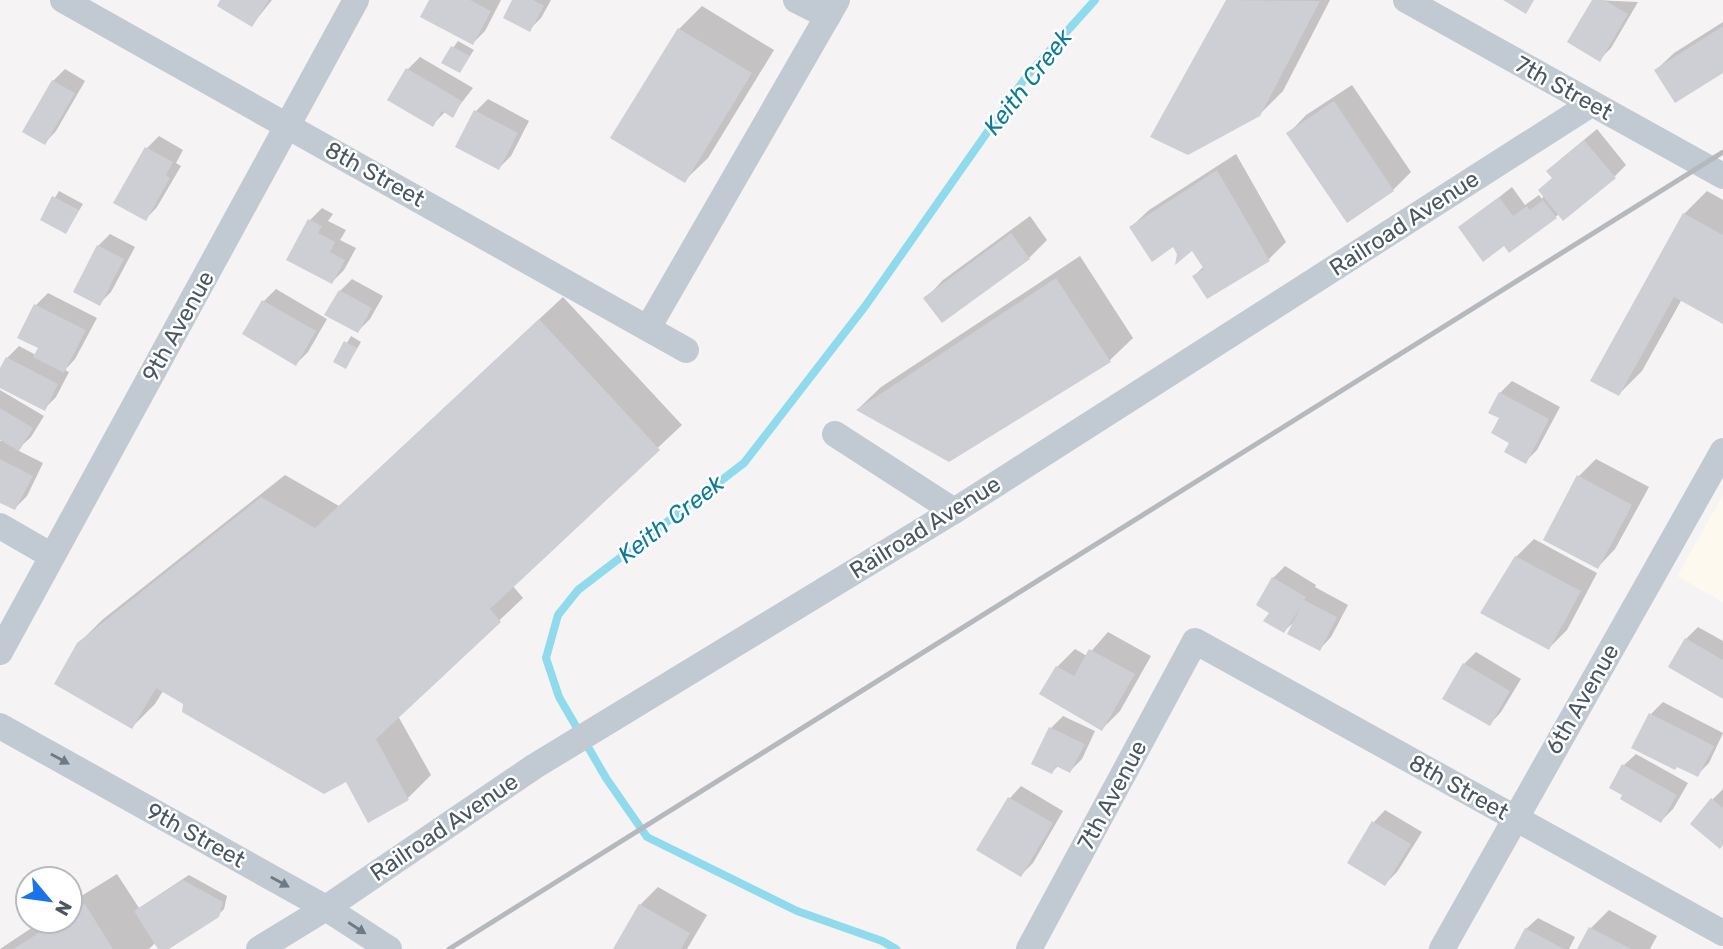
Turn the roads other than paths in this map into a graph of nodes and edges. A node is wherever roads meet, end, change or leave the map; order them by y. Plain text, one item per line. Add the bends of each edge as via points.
1 (63, 0) edge
2 (356, 0) edge
3 (796, 0) edge
4 (1406, 0) edge
5 (832, 8) edge
6 (1591, 104) junction
7 (287, 125) junction
8 (1723, 176) edge
9 (648, 328) junction
10 (686, 349) dead end
11 (835, 434) dead end
12 (1723, 450) edge
13 (954, 511) junction
14 (0, 526) edge
15 (52, 556) junction
16 (1195, 640) joint
17 (0, 652) edge
18 (0, 726) edge
19 (1515, 817) junction
20 (326, 908) junction
21 (1723, 933) edge
22 (259, 949) edge
23 (389, 949) edge
24 (1029, 949) edge
25 (1442, 949) edge

1 - 7 street, 8th Street
2 - 7 street, 9th Avenue
3 - 5 street
4 - 6 street, 7th Street
5 - 9 street
6 - 8 street, 7th Street
6 - 13 street, Railroad Avenue
7 - 9 street, 8th Street
7 - 15 street, 9th Avenue
9 - 10 street, 8th Street
11 - 13 street
12 - 19 street, 6th Avenue
13 - 20 street, Railroad Avenue via 623,710
14 - 15 street
15 - 17 street, 9th Avenue
16 - 19 street, 8th Street
16 - 24 street, 7th Avenue
18 -> 20 street, 9th Street
19 - 21 street, 8th Street
19 - 25 street, 6th Avenue
20 - 22 street, Railroad Avenue
20 -> 23 street, 9th Street

